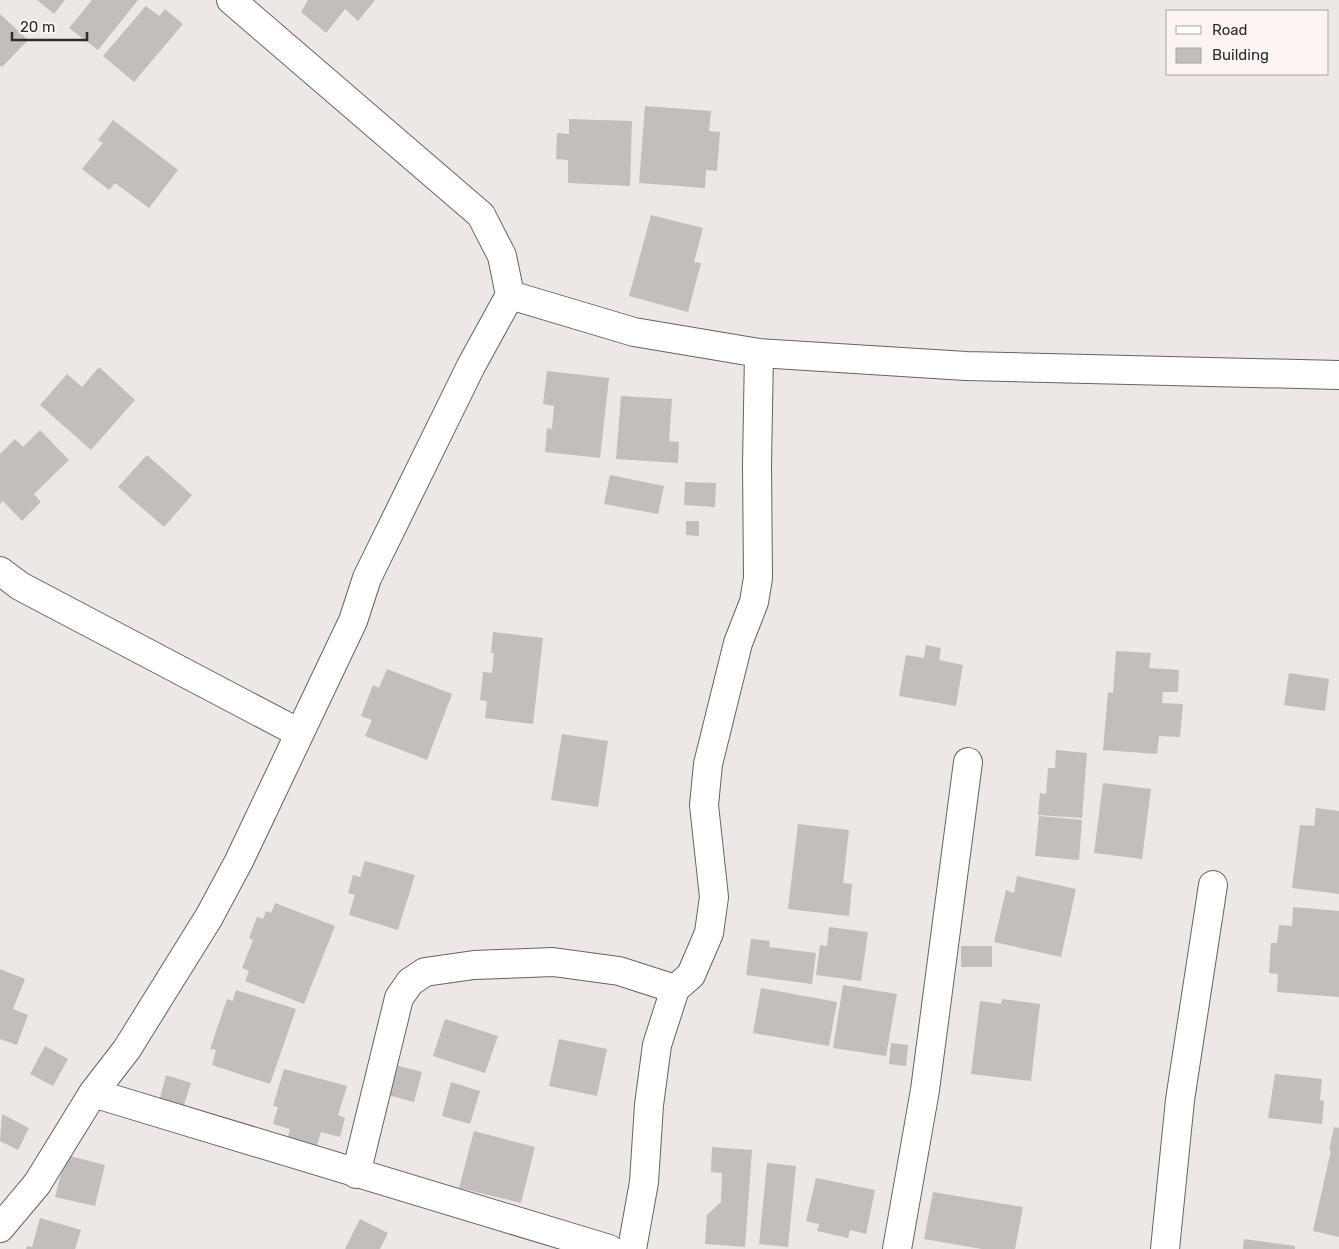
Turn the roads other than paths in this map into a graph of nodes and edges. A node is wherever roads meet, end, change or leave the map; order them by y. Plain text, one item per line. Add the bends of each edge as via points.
1 (231, 0) edge
2 (510, 295) junction
3 (760, 353) junction
4 (1339, 375) edge
5 (0, 571) edge
6 (300, 732) junction
7 (968, 762) dead end
8 (1213, 886) dead end
9 (674, 989) junction
10 (93, 1093) junction
11 (356, 1174) junction
12 (0, 1228) edge
13 (609, 1249) edge
14 (632, 1249) edge
15 (898, 1249) edge
16 (1166, 1249) edge

1 - 2 street via 481,215 502,256
2 - 3 street via 634,332
2 - 6 street via 471,366 367,578 352,622
3 - 4 street via 966,366
3 - 9 street via 756,465 758,578 708,764 704,806 714,898 709,933 691,974
5 - 6 street via 20,586
6 - 10 street via 209,917 127,1049
7 - 15 street via 925,1090
8 - 16 street via 1180,1100
9 - 11 street via 619,971 553,962 474,965 425,972 410,982 398,998
9 - 14 street via 657,1045 644,1182
10 - 11 street
10 - 12 street via 37,1184
11 - 13 street

